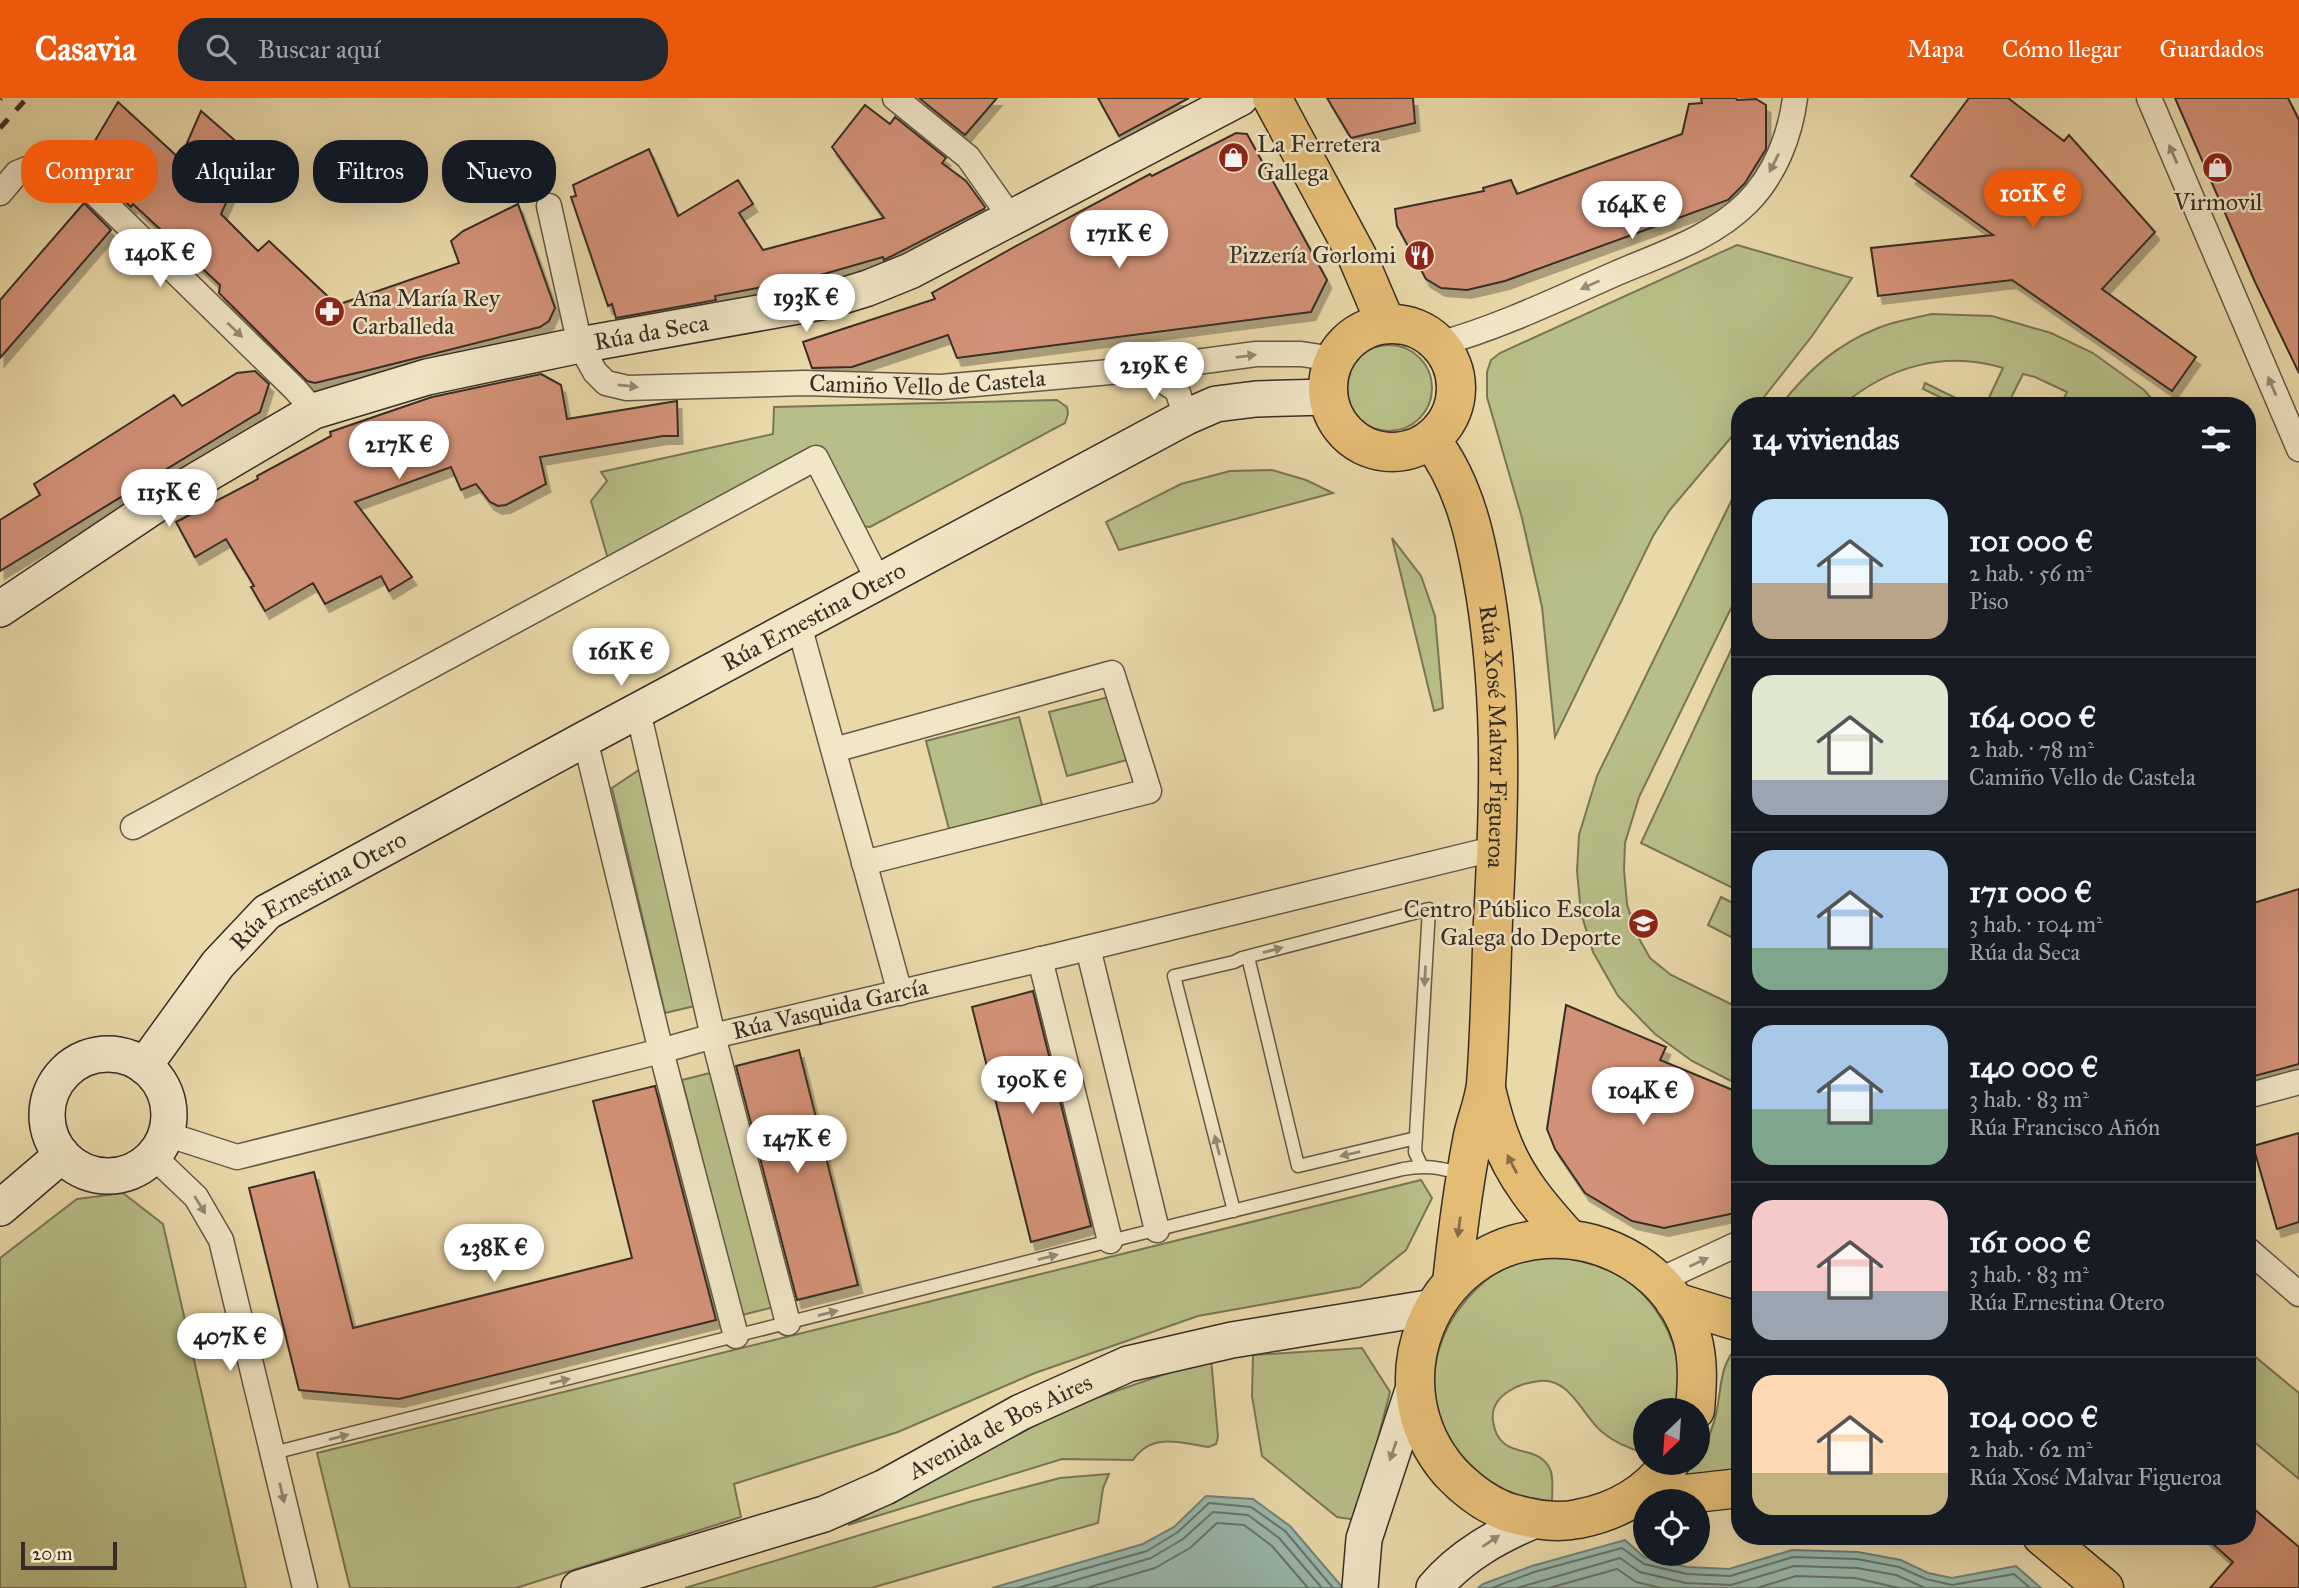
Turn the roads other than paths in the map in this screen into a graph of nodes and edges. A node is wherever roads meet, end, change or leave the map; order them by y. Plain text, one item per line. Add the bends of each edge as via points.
1 (895, 98) edge
2 (1240, 98) edge
3 (1272, 98) edge
4 (1795, 98) edge
5 (2149, 98) edge
6 (0, 193) edge
7 (549, 206) dead end
8 (1011, 218) junction
9 (1386, 324) junction
10 (1439, 344) junction
11 (580, 345) junction
12 (1334, 359) junction
13 (1144, 369) junction
14 (1327, 397) junction
15 (314, 411) junction
16 (1186, 417) junction
17 (1431, 440) junction
18 (2299, 449) edge
19 (879, 582) junction
20 (0, 608) edge
21 (799, 625) junction
22 (638, 711) junction
23 (585, 738) junction
24 (835, 750) junction
25 (133, 827) dead end
26 (1497, 848) junction
27 (864, 863) junction
28 (1088, 948) junction
29 (1248, 957) junction
30 (1040, 959) junction
31 (900, 993) junction
32 (713, 1036) junction
33 (662, 1051) junction
34 (144, 1066) junction
35 (2299, 1082) edge
36 (1485, 1088) junction
37 (2256, 1094) edge
38 (1416, 1138) junction
39 (160, 1145) junction
40 (62, 1155) junction
41 (1421, 1165) junction
42 (1465, 1176) junction
43 (0, 1208) edge
44 (1234, 1211) junction
45 (1157, 1230) junction
46 (1568, 1237) junction
47 (1110, 1241) junction
48 (1731, 1249) edge
49 (2256, 1257) edge
50 (1667, 1291) junction
51 (2299, 1294) edge
52 (1443, 1295) junction
53 (1731, 1318) edge
54 (788, 1323) junction
55 (736, 1336) junction
56 (1415, 1387) junction
57 (1696, 1398) edge
58 (273, 1453) junction
59 (1662, 1475) edge
60 (1731, 1489) edge
61 (1632, 1500) junction
62 (1535, 1520) junction
63 (2053, 1545) edge
64 (1442, 1578) edge
65 (305, 1588) edge
66 (579, 1588) edge
67 (1360, 1588) edge
68 (2104, 1588) edge

1 - 8 street via 968,157
2 - 8 street, Rúa da Seca
3 - 9 main road via 1357,256
4 -> 10 street via 1775,163 1747,203 1727,219 1698,237 1530,311
18 -> 5 street
6 -> 15 street via 17,173 47,161 70,169
7 - 11 street, Camiño Vello de Castela
8 - 11 street, Rúa da Seca via 868,289 827,301
9 - 10 main road via 1424,332
9 - 12 main road via 1360,332
10 - 17 main road via 1450,358 1457,394 1444,427
11 -> 13 street, Camiño Vello de Castela via 606,383 627,388 805,383 941,387
11 - 15 street, Rúa da Seca via 427,377
13 -> 12 street, Camiño Vello de Castela via 1256,354
12 - 14 main road
13 - 16 street via 1177,390
14 - 16 street, Rúa Ernestina Otero via 1216,404
14 - 17 main road via 1343,432 1359,444 1395,453
15 - 20 street, Rúa da Seca via 163,500
16 - 19 street, Rúa Ernestina Otero
17 - 26 main road, Rúa Xosé Malvar Figueroa via 1459,488 1483,580 1499,725
19 - 21 street, Rúa Ernestina Otero
19 - 25 street via 816,458
21 - 22 street, Rúa Ernestina Otero
21 - 24 street
22 - 23 street, Rúa Ernestina Otero
22 - 32 street
23 - 33 street
23 - 34 street, Rúa Ernestina Otero via 267,912 218,964
24 - 27 street
24 - 27 street via 1112,673 1149,791
26 - 28 street, Rúa Vasquida García
26 - 36 main road, Rúa Xosé Malvar Figueroa
27 - 31 street
28 - 30 street, Rúa Vasquida García
28 - 45 street
38 -> 29 lane via 1298,1166
29 -> 38 lane via 1429,909
44 -> 29 lane via 1174,976
30 - 31 street, Rúa Vasquida García
30 - 47 street
31 - 32 street, Rúa Vasquida García
32 - 33 street, Rúa Vasquida García
32 - 54 street
33 - 39 street, Rúa Vasquida García via 237,1157
33 - 55 street
34 - 39 street via 158,1079 166,1096 169,1115
34 - 40 street via 127,1056 107,1053 87,1057 57,1081 48,1100 47,1119 51,1139
35 - 37 street
36 - 42 main road, Rúa Xosé Malvar Figueroa
46 -> 36 main road, Rúa Xosé Malvar Figueroa via 1540,1208 1513,1168
38 - 41 lane
39 - 40 street via 138,1169 118,1175 97,1175
39 -> 58 street via 221,1240
40 - 43 street
41 - 42 lane
41 - 44 lane
42 -> 52 main road, Rúa Xosé Malvar Figueroa
44 - 45 lane
45 - 47 lane
46 - 50 main road via 1602,1246 1634,1262
46 - 52 main road via 1502,1248 1475,1263
54 -> 47 lane
50 -> 48 street
49 - 51 street
50 - 53 main road
50 - 57 main road via 1692,1336 1698,1373
52 - 56 main road via 1422,1332
52 - 66 street, Avenida de Bos Aires via 1128,1364 1021,1412 885,1487 824,1514
54 - 55 lane
58 -> 55 lane
56 - 62 main road via 1422,1424 1439,1459 1465,1488 1497,1508
56 -> 67 street via 1364,1539
58 -> 65 street
59 - 61 main road
60 - 61 main road
61 - 62 main road via 1601,1515
64 -> 62 street via 1502,1534
63 - 68 main road

